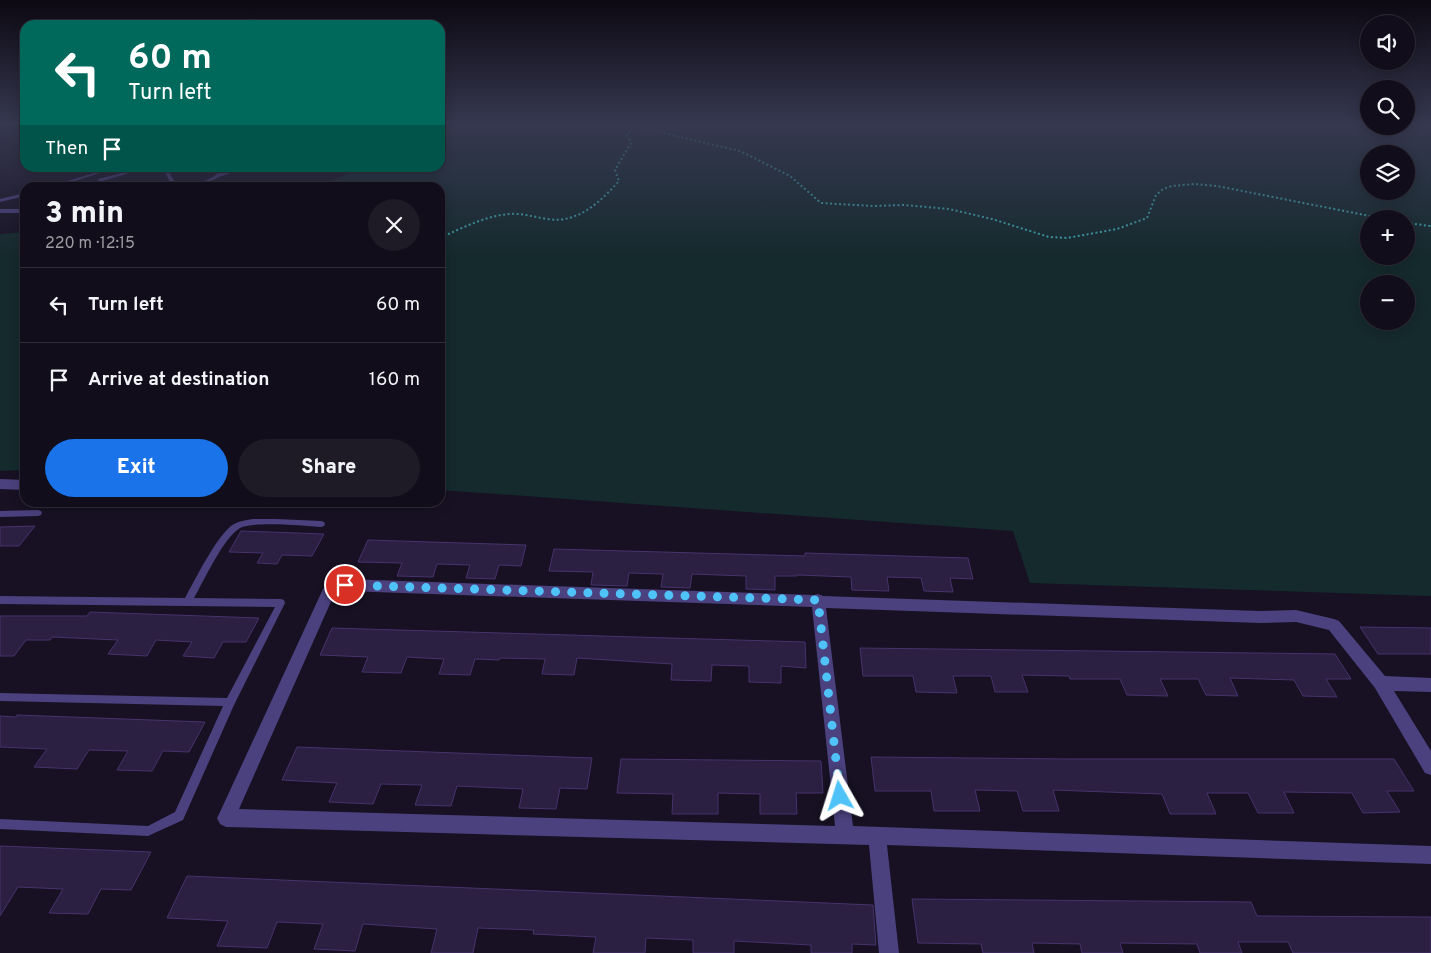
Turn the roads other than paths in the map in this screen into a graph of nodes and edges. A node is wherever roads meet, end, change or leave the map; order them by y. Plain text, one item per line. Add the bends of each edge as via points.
1 (100, 172) edge
2 (129, 172) edge
3 (222, 172) edge
4 (232, 172) edge
5 (215, 178) junction
6 (66, 182) edge
7 (101, 182) edge
8 (206, 182) edge
9 (20, 195) edge
10 (0, 201) edge
11 (0, 211) edge
12 (20, 211) edge
13 (0, 484) edge
14 (20, 485) edge
15 (38, 513) dead end
16 (0, 514) edge
17 (321, 524) dead end
18 (0, 600) edge
19 (818, 600) junction
20 (187, 602) junction
21 (1382, 683) junction
22 (1431, 685) edge
23 (0, 697) edge
24 (230, 702) junction
25 (1431, 767) edge
26 (0, 824) edge
27 (845, 835) junction
28 (877, 836) junction
29 (1431, 855) edge
30 (889, 953) edge

1 - 6 lane
2 - 7 lane
3 - 5 lane
4 - 5 lane
5 - 8 lane
9 - 10 lane
11 - 12 lane
13 - 14 street
15 - 16 lane
17 - 20 lane via 257,522 238,525 227,535
18 - 20 lane
19 - 21 street via 1296,616 1334,625
19 - 27 street
19 - 27 street via 345,585 328,593 226,818
20 - 24 lane via 281,603
21 - 22 street
21 - 25 street
23 - 24 lane
24 - 26 lane via 179,816 148,831
27 - 28 street
28 - 29 street
28 - 30 street

